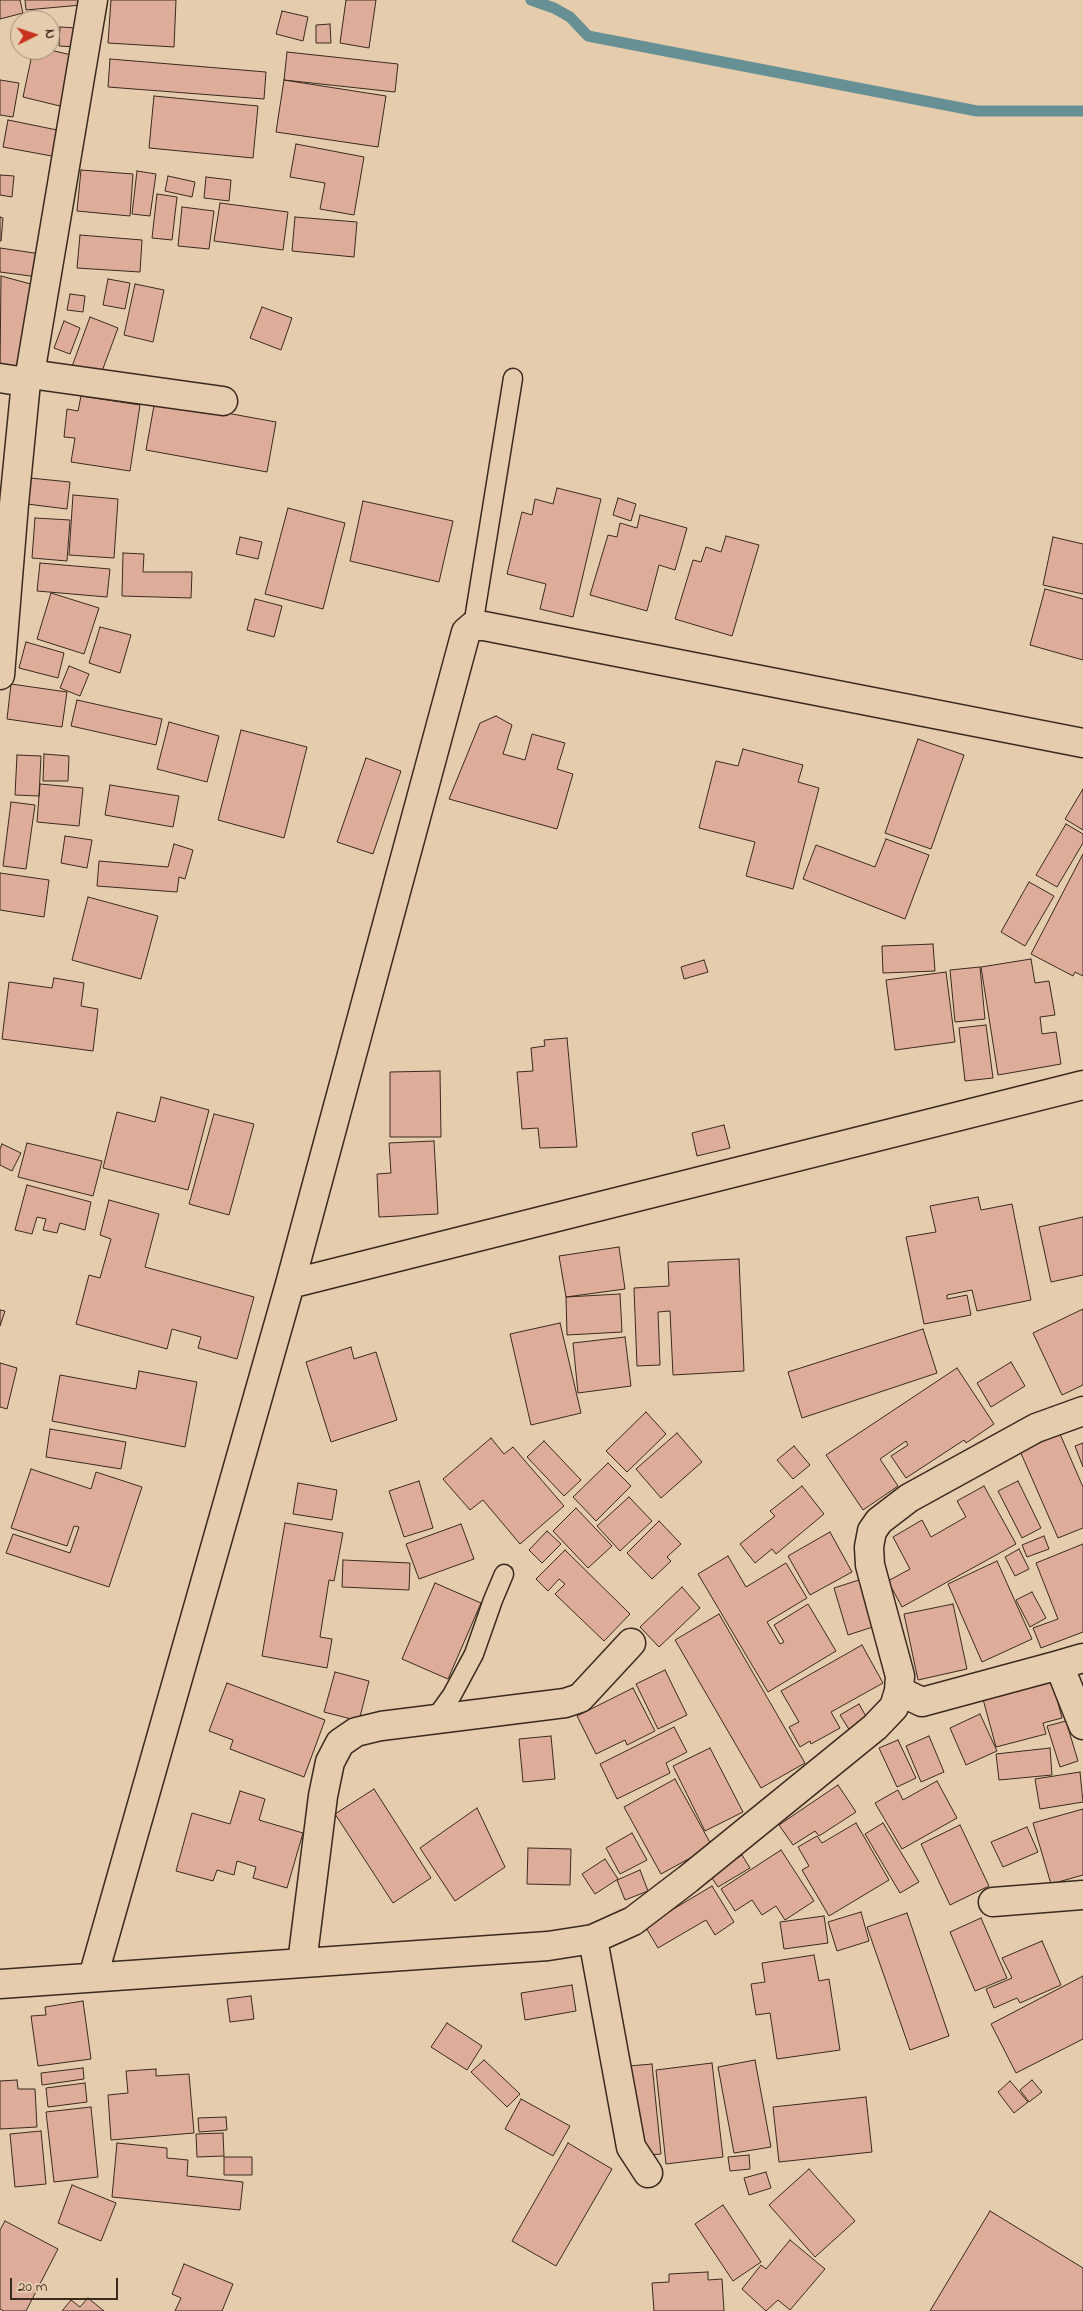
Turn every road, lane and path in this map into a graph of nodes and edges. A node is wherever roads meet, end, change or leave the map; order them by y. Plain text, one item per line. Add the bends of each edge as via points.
1 (94, 0) edge
2 (0, 378) edge
3 (28, 378) junction
4 (513, 378) dead end
5 (223, 401) dead end
6 (6, 546) edge
7 (473, 626) junction
8 (0, 675) edge
9 (1083, 743) edge
10 (1083, 1085) edge
11 (290, 1284) junction
12 (1083, 1411) edge
13 (504, 1574) dead end
14 (631, 1643) dead end
15 (1071, 1661) edge
16 (900, 1691) junction
17 (434, 1720) junction
18 (1083, 1725) edge
19 (1083, 1895) edge
20 (993, 1902) dead end
21 (593, 1940) junction
22 (302, 1963) junction
23 (93, 1977) junction
24 (0, 1984) edge
25 (648, 2173) dead end

1 - 3 street
2 - 3 street
3 - 5 street
3 - 6 street
4 - 7 lane
6 - 8 street
7 - 9 street
7 - 11 street via 466,632
10 - 11 street
11 - 23 street
12 - 16 street via 1036,1428 909,1498 879,1521 872,1531 868,1547 870,1565 900,1676
13 - 17 lane via 474,1654
14 - 17 street via 580,1698 565,1703
15 - 16 street via 922,1702
15 - 18 street
16 - 21 street via 894,1707 875,1727 688,1879 633,1920
17 - 22 street via 356,1732 340,1743 330,1762 323,1796
19 - 20 street
21 - 22 street
21 - 25 street via 631,2148
22 - 23 street
23 - 24 street

